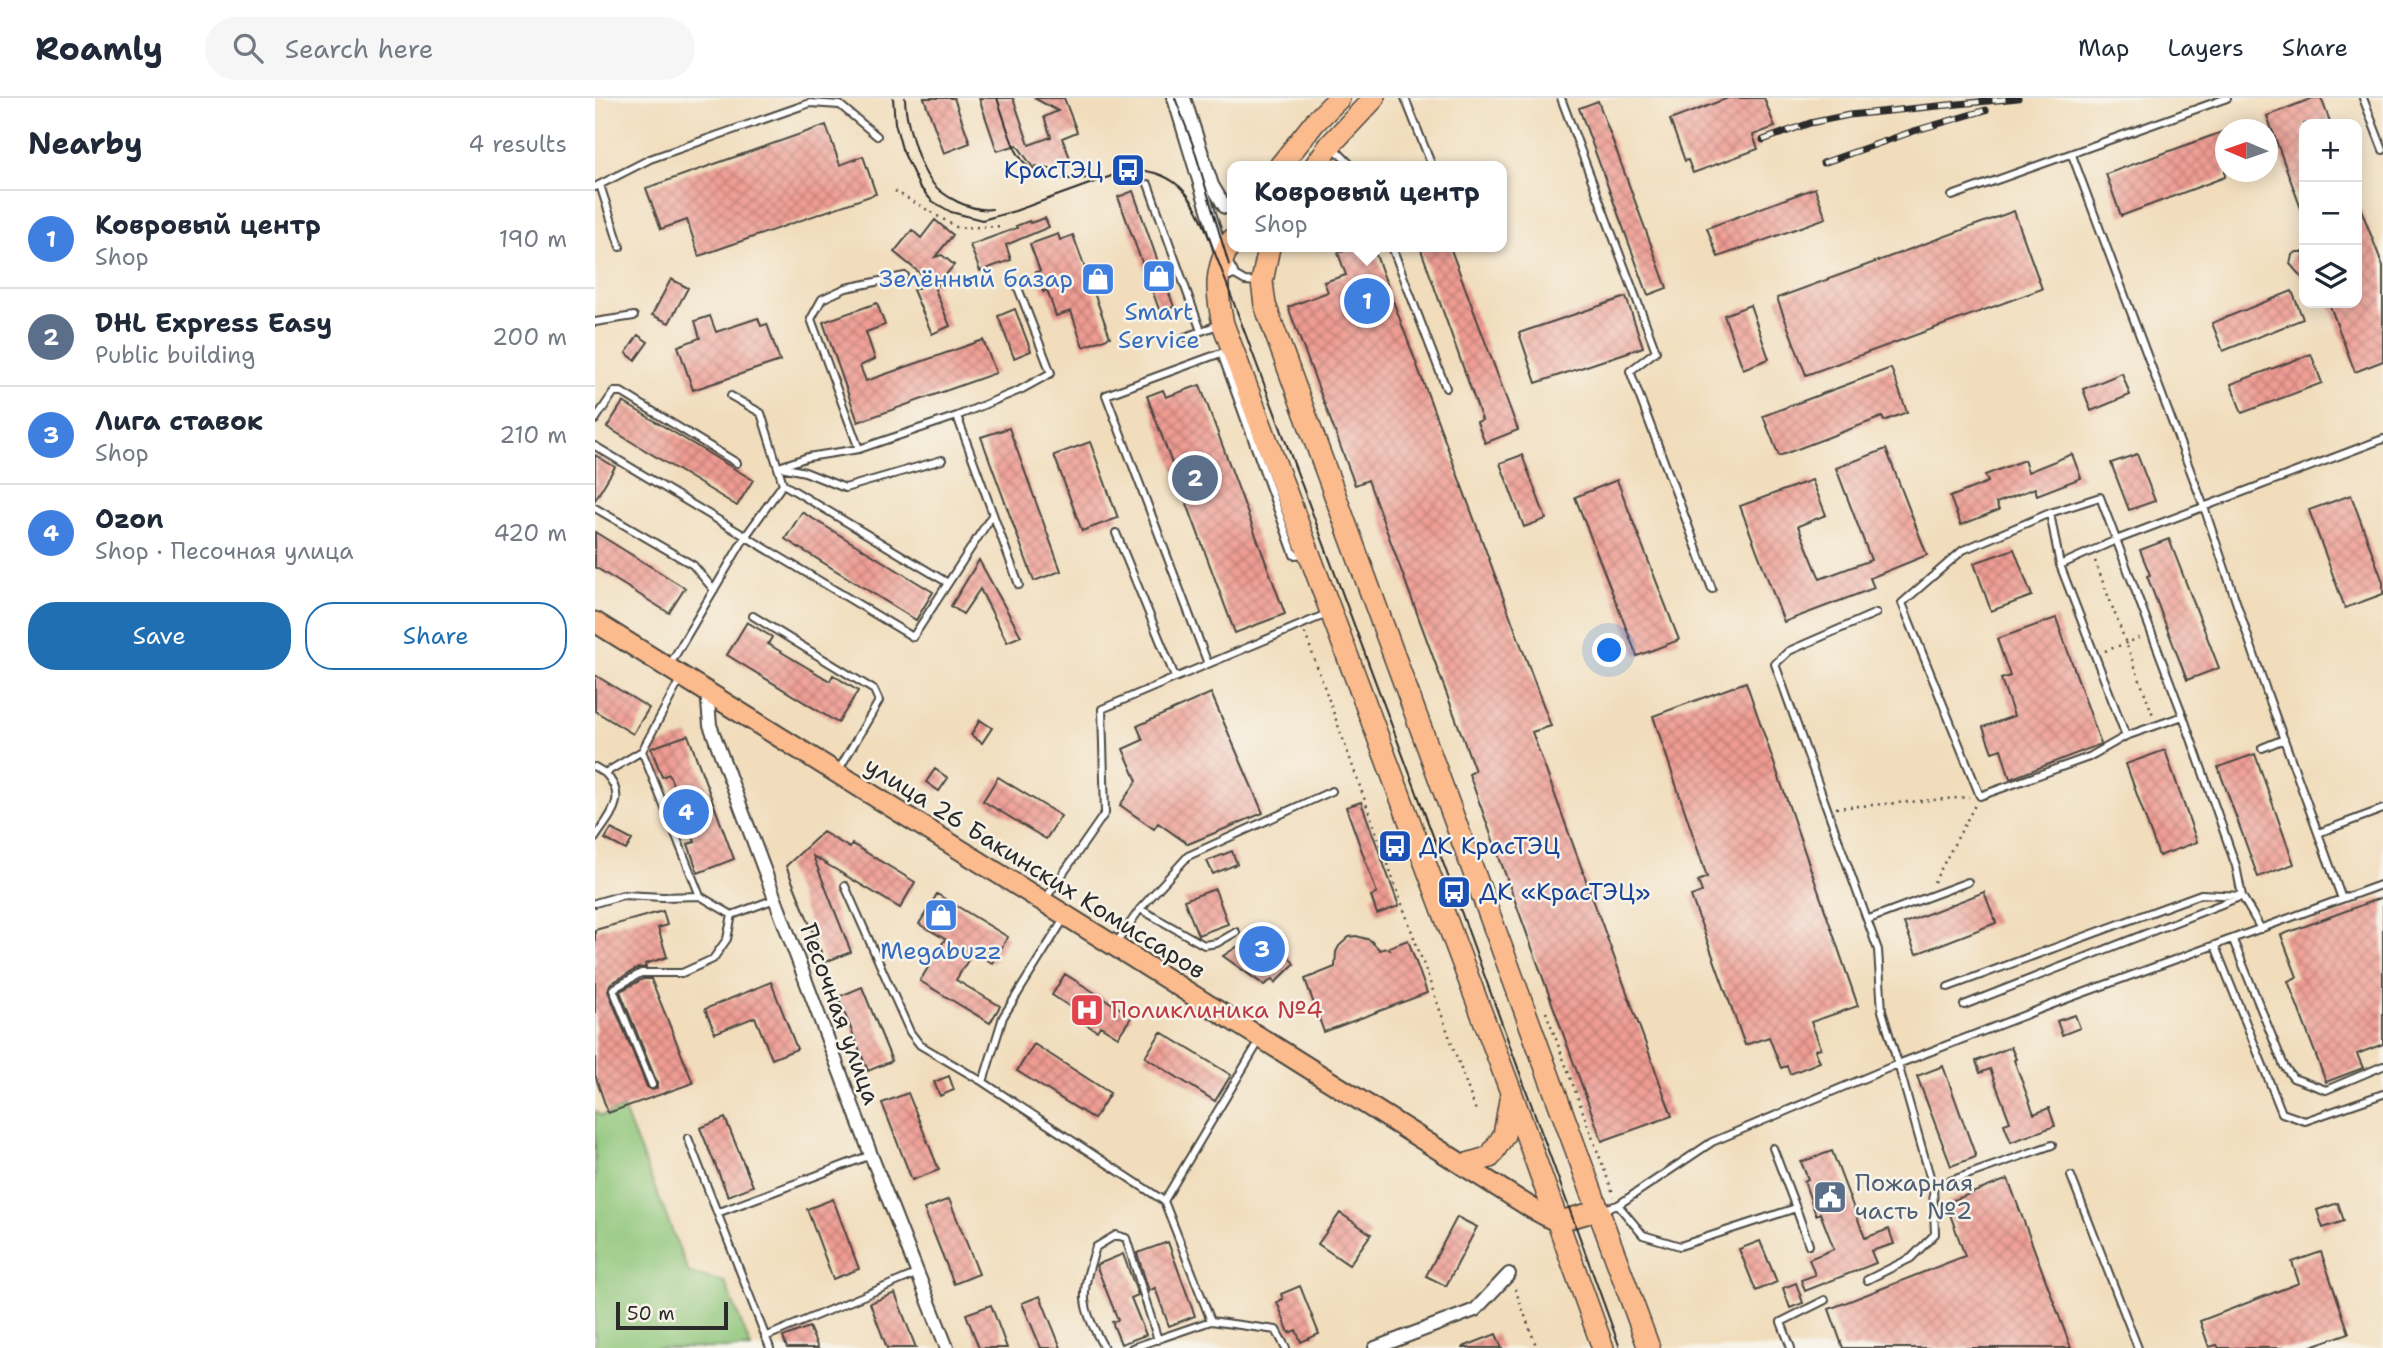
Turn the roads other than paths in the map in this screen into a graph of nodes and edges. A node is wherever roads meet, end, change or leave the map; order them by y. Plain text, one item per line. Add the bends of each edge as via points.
1 (1174, 98) edge
2 (1184, 98) edge
3 (1339, 98) edge
4 (1374, 98) edge
5 (1405, 98) edge
6 (1561, 98) edge
7 (2227, 98) edge
8 (2363, 98) edge
9 (877, 136) dead end
10 (1330, 145) junction
11 (2383, 150) edge
12 (2073, 155) junction
13 (1284, 161) edge
14 (1319, 161) edge
15 (1347, 161) edge
16 (1429, 161) edge
17 (1148, 184) dead end
18 (597, 186) edge
19 (1952, 196) dead end
20 (1227, 207) edge
21 (620, 247) dead end
22 (1227, 251) edge
23 (1268, 252) edge
24 (1394, 252) edge
25 (1229, 257) edge
26 (905, 276) dead end
27 (1015, 280) dead end
28 (1262, 282) junction
29 (634, 316) dead end
30 (595, 323) edge
31 (1223, 324) junction
32 (1201, 331) junction
33 (1185, 337) dead end
34 (1227, 351) junction
35 (1447, 388) dead end
36 (731, 396) dead end
37 (957, 416) junction
38 (595, 420) edge
39 (2383, 439) edge
40 (595, 446) edge
41 (859, 449) junction
42 (942, 460) dead end
43 (737, 463) dead end
44 (779, 467) junction
45 (783, 484) junction
46 (2204, 506) junction
47 (595, 508) edge
48 (2050, 513) junction
49 (993, 514) junction
50 (1116, 533) dead end
51 (745, 537) junction
52 (2116, 540) junction
53 (2060, 565) junction
54 (948, 583) junction
55 (1019, 585) dead end
56 (1712, 589) dead end
57 (713, 590) junction
58 (1331, 612) junction
59 (1876, 613) dead end
60 (753, 616) dead end
61 (595, 622) edge
62 (1208, 664) junction
63 (675, 672) junction
64 (1175, 677) junction
65 (707, 691) junction
66 (2183, 716) junction
67 (2126, 736) junction
68 (2284, 739) junction
69 (2262, 748) dead end
70 (642, 751) junction
71 (595, 767) edge
72 (837, 773) junction
73 (605, 774) junction
74 (1332, 791) dead end
75 (2383, 809) edge
76 (2318, 833) junction
77 (595, 838) edge
78 (1968, 882) dead end
79 (2383, 884) edge
80 (845, 886) dead end
81 (700, 895) junction
82 (2242, 897) junction
83 (775, 899) junction
84 (2342, 899) junction
85 (1043, 902) junction
86 (595, 903) edge
87 (1140, 909) junction
88 (732, 915) junction
89 (1065, 917) junction
90 (1869, 919) junction
91 (2261, 929) junction
92 (1236, 932) dead end
93 (2233, 940) junction
94 (2215, 946) junction
95 (1114, 947) junction
96 (1948, 987) dead end
97 (1964, 1004) dead end
98 (1262, 1037) junction
99 (1898, 1064) junction
100 (2383, 1066) edge
101 (983, 1082) junction
102 (652, 1085) dead end
103 (1511, 1092) junction
104 (2383, 1094) edge
105 (688, 1138) dead end
106 (2053, 1145) dead end
107 (1773, 1148) dead end
108 (871, 1155) junction
109 (1464, 1165) junction
110 (2071, 1176) dead end
111 (1933, 1187) junction
112 (1164, 1200) junction
113 (1609, 1208) junction
114 (1796, 1208) junction
115 (717, 1213) junction
116 (1556, 1222) junction
117 (1809, 1245) dead end
118 (918, 1273) junction
119 (1509, 1273) road end
120 (1867, 1280) dead end
121 (1825, 1300) dead end
122 (1211, 1321) junction
123 (765, 1337) junction
124 (1158, 1340) junction
125 (770, 1348) edge
126 (947, 1348) edge
127 (1104, 1348) edge
128 (1132, 1348) edge
129 (1286, 1348) edge
130 (1375, 1348) edge
131 (1603, 1348) edge
132 (1649, 1348) edge
133 (1791, 1348) edge
134 (2138, 1348) edge

1 - 22 street
2 - 20 street via 1212,185
3 - 13 highway
4 - 10 highway
5 - 16 lane
6 - 56 lane via 1656,351 1630,371
7 - 12 lane
8 - 11 lane
9 - 18 lane via 840,105 810,103 650,159
10 - 14 highway
10 - 15 lane
12 - 19 lane
12 - 46 lane
17 - 32 lane
18 - 21 lane
23 - 28 highway
24 - 35 lane
25 - 28 lane via 1245,281
25 - 31 highway via 1216,294
26 - 41 lane via 846,288 822,299 811,319
27 - 37 lane via 1051,373
28 - 113 highway via 1265,304
29 - 30 lane
31 - 32 lane
31 - 34 highway
32 - 33 lane
34 - 58 highway
34 - 62 lane via 1106,395
36 - 44 lane via 761,413
37 - 41 lane
37 - 49 lane
38 - 43 lane via 614,392 621,392
39 - 46 lane
40 - 51 lane
41 - 44 lane
42 - 44 lane via 845,488
44 - 45 lane
45 - 51 lane
45 - 54 lane
46 - 52 lane
46 - 68 lane
47 - 57 lane via 693,565
48 - 52 lane via 2100,497
48 - 53 lane
48 - 67 lane via 1963,550 1902,603 1980,796 2089,757
49 - 54 lane
49 - 55 lane
50 - 64 lane
51 - 54 lane via 913,637
51 - 57 lane
52 - 53 lane
52 - 66 lane
53 - 67 lane
57 - 63 lane
58 - 62 lane
58 - 103 highway
59 - 90 lane via 1790,651 1775,664
60 - 72 lane via 874,690 879,701
61 - 63 main road, улица 26 Бакинских Комиссаров
62 - 64 lane
63 - 65 main road, улица 26 Бакинских Комиссаров
63 - 70 lane
64 - 85 lane via 1102,709 1105,813
65 - 72 main road, улица 26 Бакинских Комиссаров
65 - 83 street, Песочная улица via 710,725
66 - 67 lane
66 - 82 lane via 2236,866
68 - 69 lane
68 - 76 lane
70 - 73 lane
70 - 81 lane
71 - 73 lane
72 - 85 main road, улица 26 Бакинских Комиссаров
73 - 77 lane via 618,795
74 - 87 lane via 1188,856
75 - 76 lane
76 - 84 lane
78 - 90 lane
79 - 84 lane
80 - 101 lane via 910,1032 920,1045
81 - 86 lane via 623,895
81 - 88 lane
82 - 91 lane
82 - 96 lane via 2201,894
82 - 97 lane
83 - 88 lane
83 - 108 street, Песочная улица
84 - 91 lane
85 - 89 main road, улица 26 Бакинских Комиссаров
87 - 92 lane via 1204,945
87 - 95 lane
88 - 102 lane via 727,939 713,960 682,973 641,973 613,989
89 - 95 main road, улица 26 Бакинских Комиссаров
89 - 101 lane via 1003,1017
90 - 99 lane via 1878,950 1882,1012
91 - 93 lane
93 - 94 lane
93 - 100 lane via 2293,1078 2326,1090
94 - 99 lane
94 - 104 lane via 2282,1113 2305,1121
95 - 98 main road, улица 26 Бакинских Комиссаров
98 - 109 main road, улица 26 Бакинских Комиссаров
98 - 112 lane
99 - 111 lane
99 - 113 lane via 1712,1142
101 - 112 lane
103 - 109 highway via 1504,1135 1490,1157
103 - 116 highway
105 - 115 lane
106 - 111 lane
107 - 114 lane
108 - 115 lane
108 - 118 street, Песочная улица
109 - 116 main road, улица 26 Бакинских Комиссаров
110 - 134 lane
111 - 120 lane via 1935,1234 1911,1258
112 - 122 lane
113 - 114 lane via 1643,1235 1680,1247
113 - 116 main road
113 - 132 highway
114 - 117 lane
115 - 123 lane
116 - 131 highway
118 - 123 lane
118 - 126 street, Песочная улица
119 - 130 street via 1475,1310
121 - 133 lane via 1781,1322
122 - 124 lane
122 - 129 lane via 1276,1330
123 - 125 lane
124 - 127 lane via 1126,1238 1116,1235 1096,1247 1083,1298 1087,1317
124 - 128 lane

